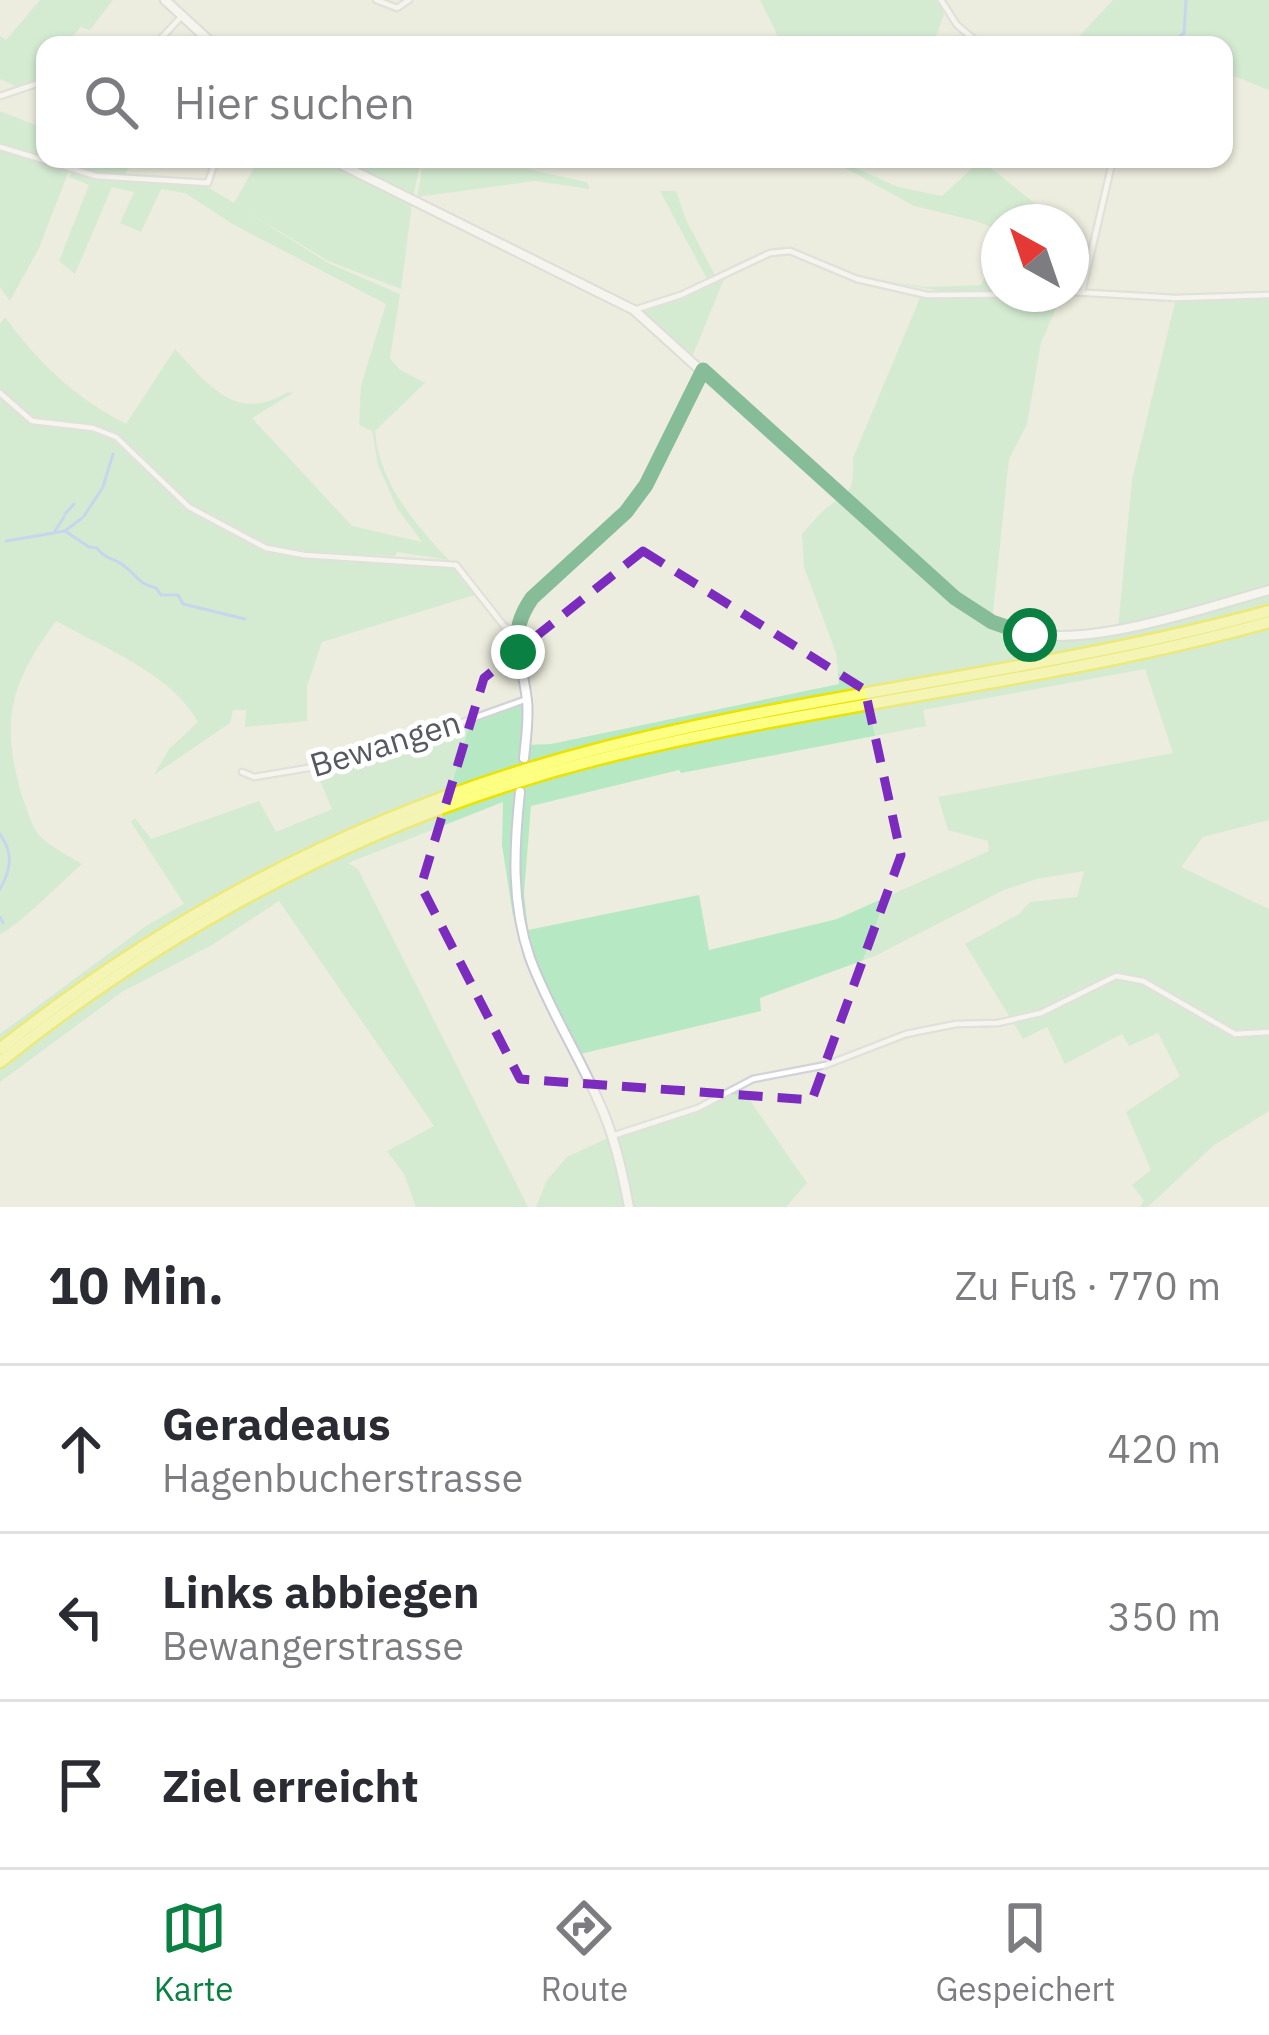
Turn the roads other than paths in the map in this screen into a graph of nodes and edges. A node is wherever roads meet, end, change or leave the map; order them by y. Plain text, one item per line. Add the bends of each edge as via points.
1 (165, 0) edge
2 (376, 0) edge
3 (409, 0) edge
4 (941, 0) edge
5 (180, 17) junction
6 (163, 36) edge
7 (207, 36) edge
8 (971, 36) edge
9 (36, 84) edge
10 (0, 96) edge
11 (0, 147) edge
12 (36, 158) edge
13 (70, 168) edge
14 (213, 168) edge
15 (348, 168) edge
16 (1111, 168) edge
17 (1089, 262) edge
18 (1089, 292) edge
19 (981, 295) edge
20 (1269, 296) edge
21 (634, 310) junction
22 (703, 370) junction
23 (0, 393) edge
24 (1269, 590) edge
25 (1269, 611) edge
26 (1269, 622) edge
27 (516, 632) junction
28 (527, 699) junction
29 (524, 758) dead end
30 (242, 772) dead end
31 (520, 792) dead end
32 (1269, 1032) edge
33 (0, 1049) edge
34 (0, 1062) edge
35 (612, 1136) junction
36 (629, 1207) edge

1 - 5 street
2 - 3 street via 397,8
4 - 8 street
5 - 6 street
5 - 7 street
9 - 10 street
11 - 12 street
13 - 14 street via 208,183
15 - 21 street
16 - 17 street
18 - 20 street
19 - 21 street via 927,295 856,279 790,251
21 - 22 street
22 - 24 street via 937,584 989,621 1030,635 1077,637
22 - 27 street via 646,485 532,598
23 - 27 street via 32,421 116,437 189,507 266,548 456,565
25 - 33 highway via 1093,653 650,736 457,791 224,896
26 - 34 highway via 1097,663 669,742 458,802 224,908
27 - 28 street
28 - 29 street
28 - 30 street, Bewangen via 352,758 254,777
31 - 35 street via 514,880 523,931
32 - 35 street via 1235,1034 1143,981 1116,976 1041,1013 906,1034 826,1065 753,1079 698,1108
35 - 36 street

